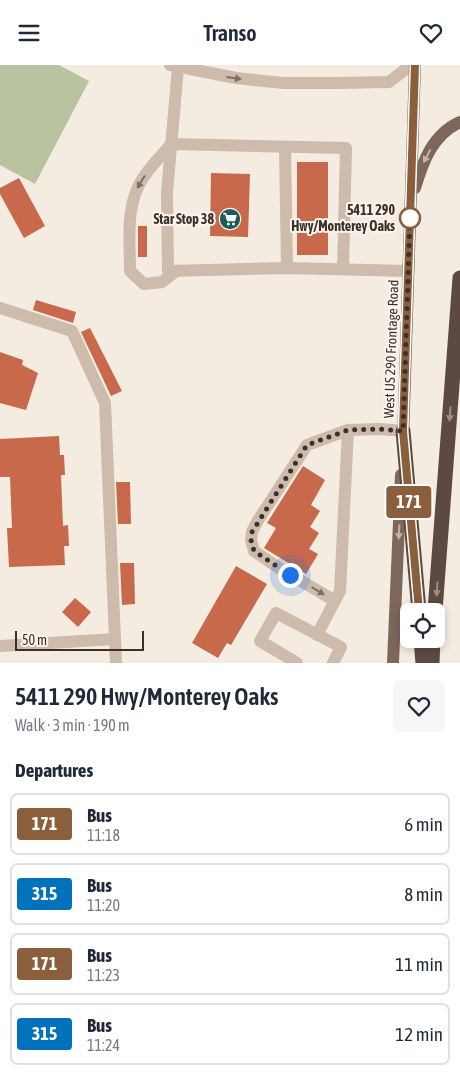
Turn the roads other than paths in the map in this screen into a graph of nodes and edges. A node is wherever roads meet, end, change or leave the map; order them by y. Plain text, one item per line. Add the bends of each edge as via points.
1 (411, 65) edge
2 (415, 65) edge
3 (174, 66) edge
4 (460, 122) edge
5 (172, 144) junction
6 (285, 147) junction
7 (411, 202) junction
8 (287, 267) junction
9 (343, 268) junction
10 (176, 271) junction
11 (408, 271) junction
12 (460, 278) edge
13 (0, 309) edge
14 (348, 430) junction
15 (403, 431) junction
16 (334, 601) junction
17 (418, 603) edge
18 (436, 603) edge
19 (317, 635) junction
20 (115, 639) junction
21 (0, 646) edge
22 (422, 648) edge
23 (433, 648) edge
24 (116, 663) edge
25 (297, 663) edge
26 (333, 663) edge
27 (393, 663) edge
28 (423, 663) edge
29 (432, 663) edge

3 -> 1 street via 283,83 338,83 388,82
2 - 7 main road, West US 290 Frontage Road
3 - 5 street
4 -> 7 main road via 452,125 431,147
5 - 6 street
5 - 10 street via 167,193 168,271
5 -> 10 street via 138,186 130,224 130,271 144,284 162,282
6 - 8 street
6 - 9 street via 346,148
7 - 11 main road, West US 290 Frontage Road
8 - 9 street
8 - 10 street
9 - 11 street
11 - 15 main road, West US 290 Frontage Road
12 -> 18 highway
13 - 20 street via 72,331 106,403
14 - 15 street
14 - 16 street via 340,591
14 -> 16 street via 307,445 257,522 251,540 254,551
15 - 17 highway
15 -> 27 main road, West US 290 Frontage Road
16 - 19 street
19 - 25 street via 276,613 260,641
19 - 26 street via 341,647
20 - 21 street
20 - 24 street
22 - 28 highway
23 - 29 highway

